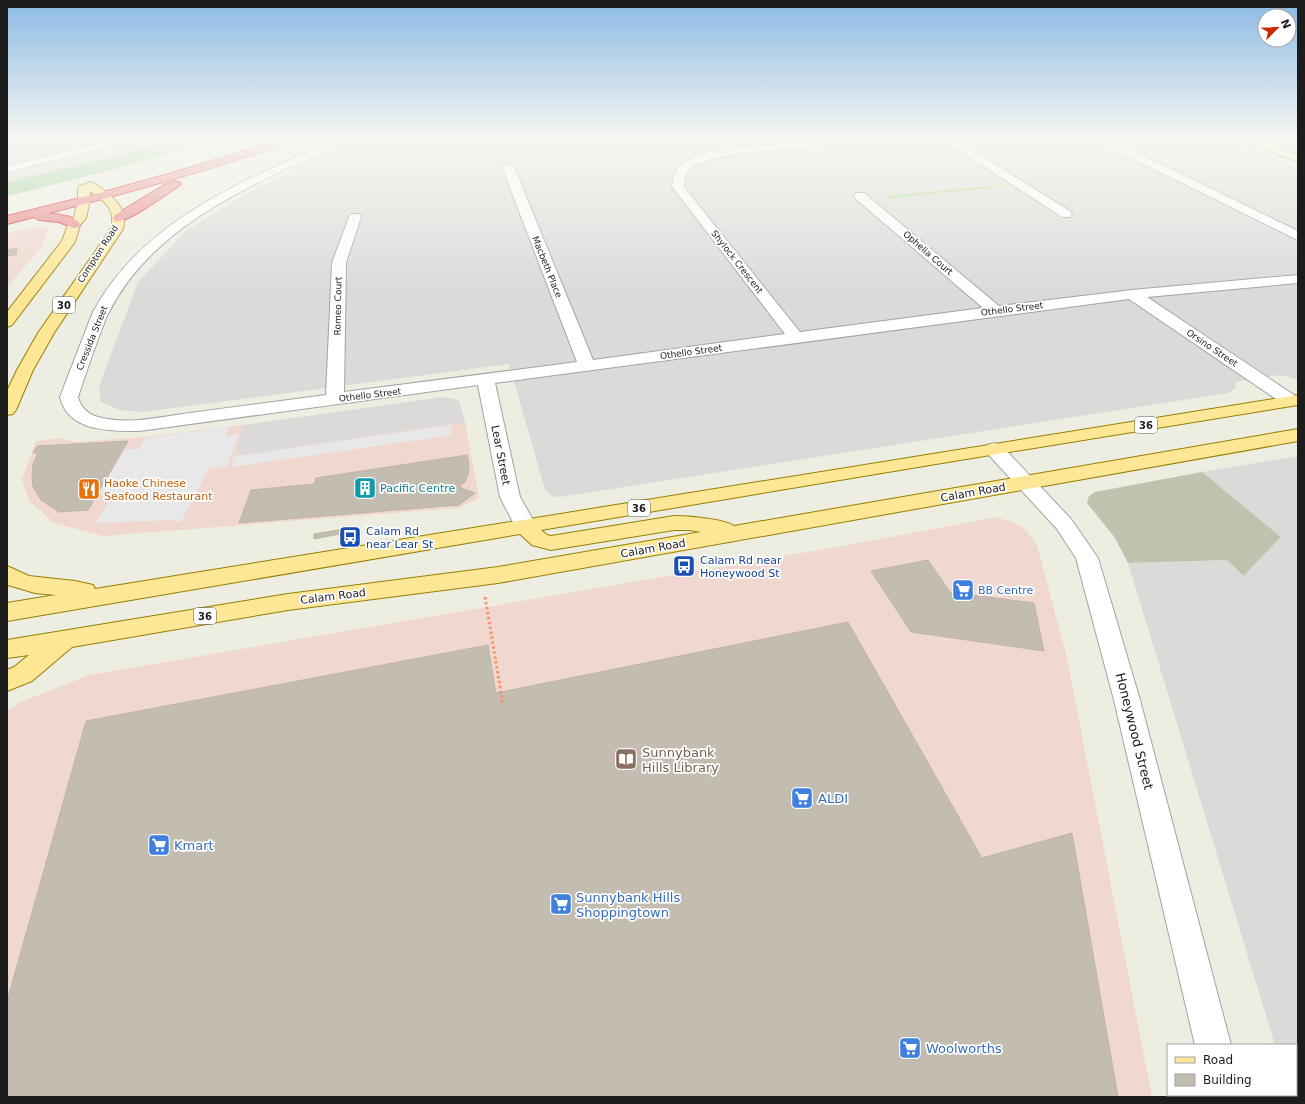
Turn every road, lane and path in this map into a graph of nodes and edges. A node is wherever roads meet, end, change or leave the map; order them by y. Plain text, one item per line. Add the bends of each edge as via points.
1 (87, 191) edge
2 (95, 191) edge
3 (120, 191) edge
4 (163, 191) edge
5 (235, 191) edge
6 (517, 191) edge
7 (681, 191) edge
8 (940, 191) edge
9 (1028, 191) edge
10 (1206, 191) edge
11 (103, 195) junction
12 (863, 197) joint
13 (84, 200) junction
14 (1066, 214) dead end
15 (27, 215) junction
16 (355, 217) dead end
17 (119, 218) junction
18 (7, 220) edge
19 (74, 224) junction
20 (1298, 236) edge
21 (1298, 279) edge
22 (1132, 294) junction
23 (996, 311) junction
24 (7, 322) edge
25 (796, 338) junction
26 (587, 366) junction
27 (486, 380) junction
28 (335, 399) junction
29 (1295, 401) edge
30 (7, 410) edge
31 (85, 418) joint
32 (1298, 435) edge
33 (994, 449) junction
34 (1026, 483) junction
35 (526, 526) junction
36 (738, 533) junction
37 (7, 574) edge
38 (103, 596) junction
39 (485, 596) dead end
40 (7, 612) edge
41 (65, 639) junction
42 (7, 649) edge
43 (7, 681) edge
44 (503, 705) dead end
45 (1213, 1044) edge

1 - 13 main road
2 - 11 main road, Compton Road
3 - 11 highway
4 - 17 highway via 136,210
5 - 31 street, Cressida Street via 185,220 154,244 122,277 101,312 69,397 74,409
6 - 26 street, Macbeth Place
7 - 25 street, Shylock Crescent
8 - 12 path
9 - 14 street
10 - 20 street
11 - 13 highway
11 - 17 main road, Compton Road via 116,207
12 - 23 street, Ophelia Court
13 - 15 highway
13 - 19 main road via 80,218
15 - 18 highway
15 - 19 highway via 57,218
16 - 28 street, Romeo Court via 339,263
17 - 30 main road, Compton Road / 30 via 117,229 35,351
19 - 24 main road via 61,252
21 - 22 street, Othello Street
22 - 23 street, Othello Street
22 - 29 street, Orsino Street
23 - 25 street, Othello Street
25 - 26 street, Othello Street
26 - 27 street, Othello Street
27 - 28 street, Othello Street
27 - 35 street, Lear Street via 510,497
28 - 31 street, Othello Street via 139,426 106,425
29 - 33 main road, 36
32 - 34 main road, Calam Road / 36
33 - 34 street, Honeywood Street
33 - 35 main road, 36
34 - 36 main road, Calam Road / 36
34 - 45 street, Honeywood Street via 1068,529 1087,558 1127,700
35 - 36 main road via 538,540 546,543 681,523
35 - 38 main road, 36
36 - 41 main road, Calam Road / 36 via 498,575 288,602
37 - 38 main road via 38,586 80,590
38 - 40 main road, 36
39 - 44 path
41 - 42 main road, Calam Road / 36
41 - 43 main road via 23,674

